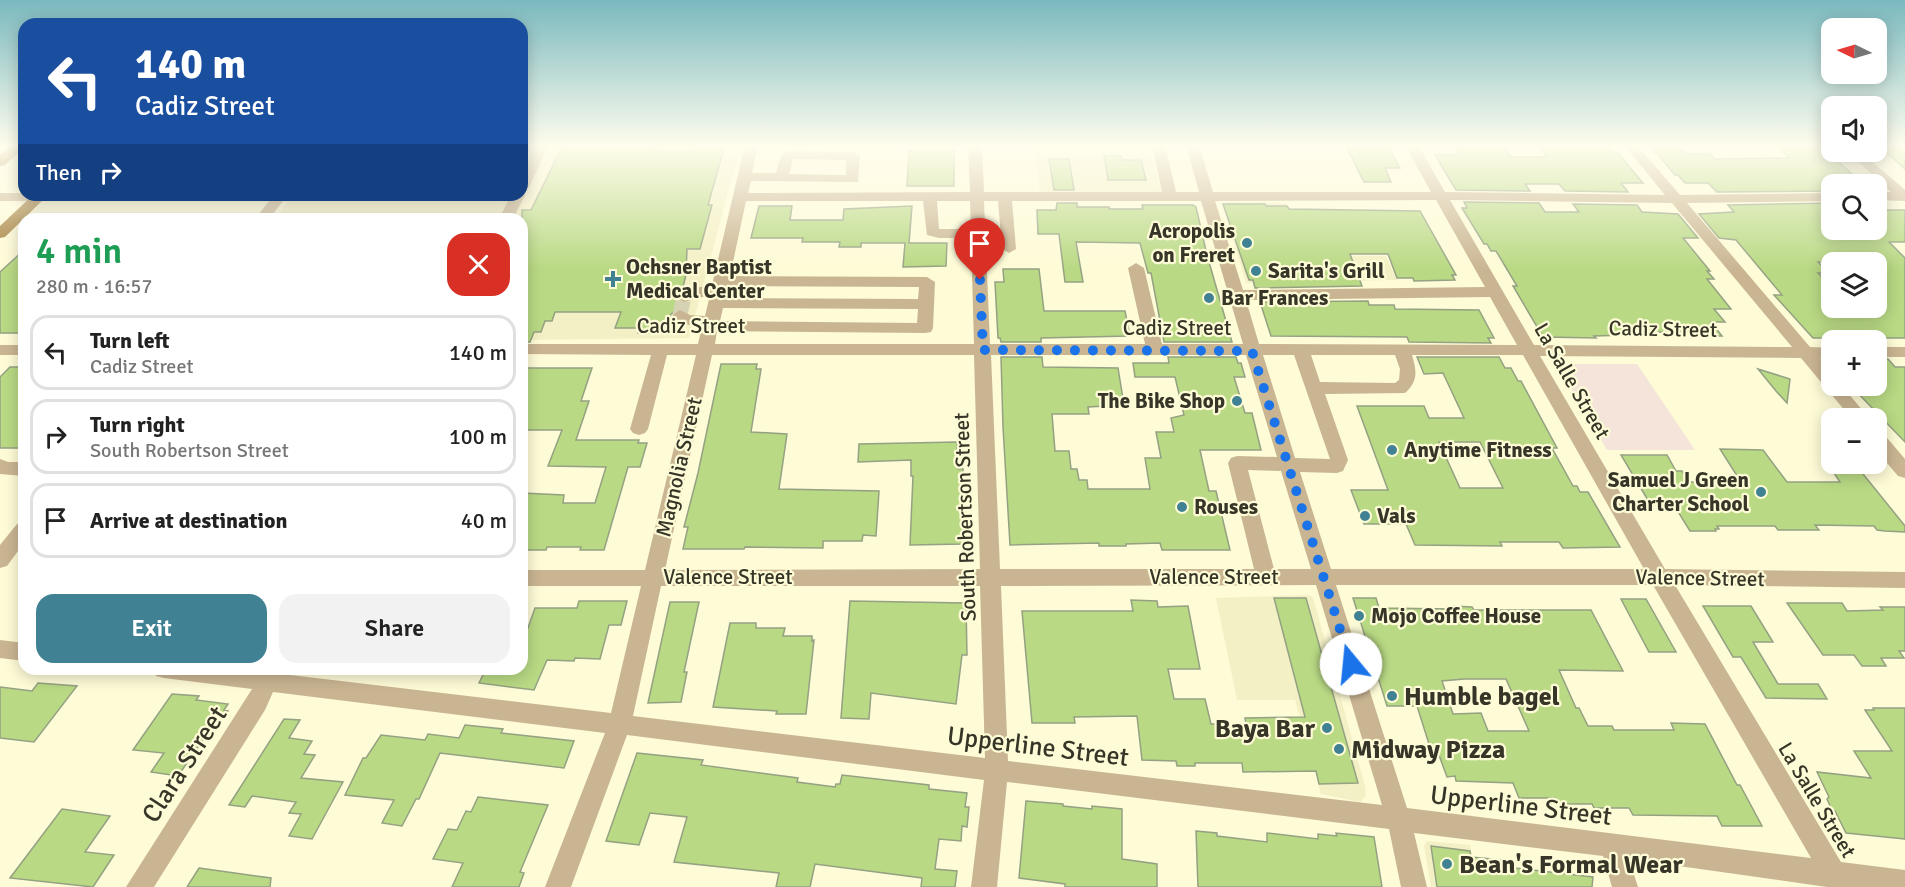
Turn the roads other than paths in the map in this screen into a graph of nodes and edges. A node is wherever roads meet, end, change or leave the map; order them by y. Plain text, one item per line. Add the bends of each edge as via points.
1 (742, 186) edge
2 (976, 186) edge
3 (1168, 186) edge
4 (1204, 186) edge
5 (1435, 186) edge
6 (1664, 186) edge
7 (930, 196) junction
8 (976, 196) junction
9 (1005, 196) junction
10 (1170, 196) junction
11 (1207, 196) junction
12 (1441, 196) junction
13 (1887, 196) edge
14 (1905, 196) edge
15 (0, 197) edge
16 (18, 197) edge
17 (740, 197) junction
18 (1821, 197) edge
19 (1675, 199) junction
20 (35, 201) edge
21 (277, 201) edge
22 (365, 201) edge
23 (415, 201) edge
24 (386, 202) edge
25 (410, 211) dead end
26 (22, 213) edge
27 (267, 213) edge
28 (18, 217) edge
29 (978, 233) junction
30 (0, 234) edge
31 (1009, 249) dead end
32 (1136, 268) dead end
33 (719, 291) junction
34 (1495, 292) junction
35 (1236, 295) junction
36 (684, 297) dead end
37 (926, 304) junction
38 (680, 315) dead end
39 (711, 324) junction
40 (661, 348) junction
41 (706, 348) junction
42 (528, 349) edge
43 (0, 350) edge
44 (18, 350) edge
45 (983, 350) junction
46 (1402, 350) junction
47 (1528, 350) junction
48 (1155, 351) junction
49 (1252, 351) junction
50 (1301, 351) junction
51 (1887, 352) edge
52 (1905, 352) edge
53 (1821, 353) edge
54 (1806, 354) junction
55 (1821, 372) edge
56 (1314, 388) junction
57 (1842, 396) edge
58 (1852, 408) edge
59 (639, 429) dead end
60 (1887, 450) edge
61 (1289, 463) junction
62 (0, 466) edge
63 (18, 469) edge
64 (1905, 471) edge
65 (18, 537) edge
66 (0, 560) edge
67 (1324, 576) junction
68 (654, 577) junction
69 (1266, 577) junction
70 (1659, 577) junction
71 (528, 578) edge
72 (989, 578) junction
73 (1905, 580) edge
74 (0, 649) edge
75 (18, 651) edge
76 (270, 675) edge
77 (619, 726) junction
78 (997, 769) junction
79 (1398, 819) junction
80 (1612, 845) junction
81 (1838, 881) edge
82 (1905, 884) edge
83 (139, 887) edge
84 (558, 887) edge
85 (984, 887) edge
86 (1414, 887) edge
87 (1625, 887) edge

1 - 17 street, Magnolia Street
2 - 8 street, South Robertson Street
3 - 10 street
4 - 11 street
5 - 12 street, La Salle Street
6 - 19 street
7 - 8 street
7 - 17 street
7 - 29 street via 932,232
8 - 9 street
8 - 29 street, South Robertson Street
9 - 10 street
9 - 31 street
10 - 11 street
11 - 12 street
11 - 35 street
12 - 19 street
12 - 34 street, La Salle Street
13 - 14 street
15 - 16 street
17 - 33 street, Magnolia Street
18 - 19 street
19 - 54 street
20 - 26 main road
21 - 27 street
22 - 24 street
23 - 25 street
28 - 30 main road
29 - 45 street, South Robertson Street
32 - 48 street
33 - 36 street via 694,292
33 - 37 street
33 - 37 street via 927,282
33 - 39 street, Magnolia Street
34 - 35 street
34 - 47 street, La Salle Street
35 - 49 street
37 - 39 street via 925,328
38 - 39 street via 686,320
39 - 41 street, Magnolia Street
40 - 41 street, Cadiz Street
40 - 42 street, Cadiz Street
40 - 59 street
41 - 45 street, Cadiz Street
41 - 68 street, Magnolia Street
43 - 44 street
45 - 48 street, Cadiz Street
45 - 72 street, South Robertson Street
46 - 47 street, Cadiz Street
46 - 50 street, Cadiz Street
46 - 56 street via 1408,369 1407,382 1400,388
47 - 54 street, Cadiz Street
47 - 70 street, La Salle Street
48 - 49 street, Cadiz Street
49 - 50 street, Cadiz Street
49 - 61 street
50 - 56 street
51 - 52 street
53 - 54 street, Cadiz Street
54 - 55 street
56 - 61 street via 1339,460 1337,465
57 - 58 street
60 - 64 street
61 - 67 street
61 - 69 street via 1237,463
62 - 63 street
65 - 66 street
67 - 69 street, Valence Street
67 - 70 street, Valence Street
67 - 79 street
68 - 71 street, Valence Street
68 - 72 street, Valence Street
68 - 77 street, Magnolia Street
69 - 72 street, Valence Street
70 - 73 street, Valence Street
70 - 81 street, La Salle Street
72 - 78 street, South Robertson Street
74 - 75 street
76 - 77 street, Upperline Street
76 - 83 street, Clara Street via 257,703
77 - 78 street, Upperline Street
77 - 84 street, Magnolia Street
78 - 79 street, Upperline Street
78 - 85 street, South Robertson Street
79 - 80 street, Upperline Street
79 - 86 street
80 - 81 street, Upperline Street
80 - 87 street
81 - 82 street, Upperline Street

